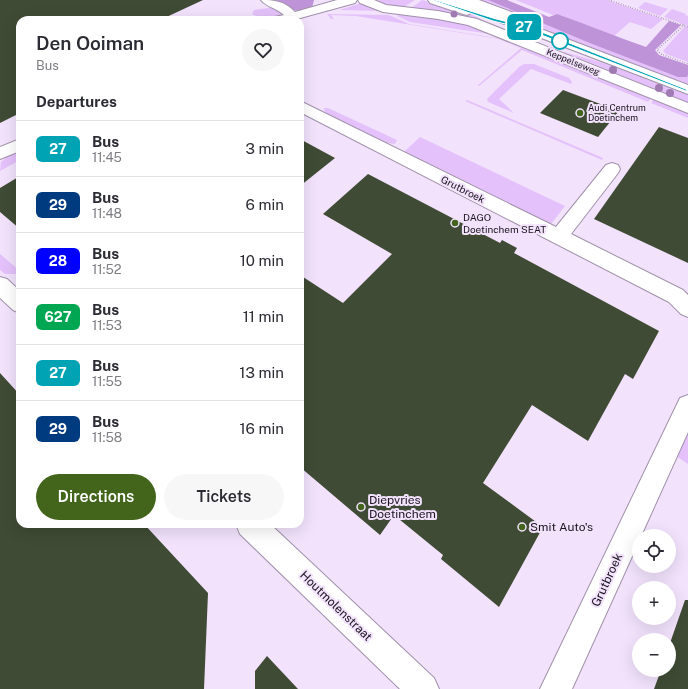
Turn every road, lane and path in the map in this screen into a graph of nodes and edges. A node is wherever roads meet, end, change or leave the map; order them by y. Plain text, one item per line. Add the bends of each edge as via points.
1 (267, 0) edge
2 (351, 0) edge
3 (364, 0) edge
4 (434, 0) edge
5 (454, 0) edge
6 (468, 0) edge
7 (609, 0) edge
8 (292, 16) edge
9 (304, 17) edge
10 (684, 25) junction
11 (688, 27) edge
12 (528, 28) junction
13 (688, 64) edge
14 (688, 90) edge
15 (304, 108) edge
16 (688, 108) edge
17 (16, 146) edge
18 (0, 154) edge
19 (612, 169) dead end
20 (558, 237) junction
21 (0, 285) edge
22 (16, 300) edge
23 (688, 308) edge
24 (688, 406) edge
25 (254, 528) edge
26 (423, 689) edge
27 (556, 689) edge

1 - 8 street via 284,8
2 - 9 street via 312,18
3 - 16 street, Keppelseweg via 383,8 472,22
4 - 12 street, Keppelseweg via 494,20
5 - 12 street, Keppelseweg
6 - 12 street via 510,16
7 - 10 path
10 - 11 path
10 - 13 path via 657,50
12 - 14 street, Keppelseweg
15 - 20 street, Grutbroek
17 - 18 street
19 - 20 street
20 - 23 street, Grutbroek via 676,296
21 - 22 street
24 - 27 street, Grutbroek
25 - 26 street, Houtmolenstraat

